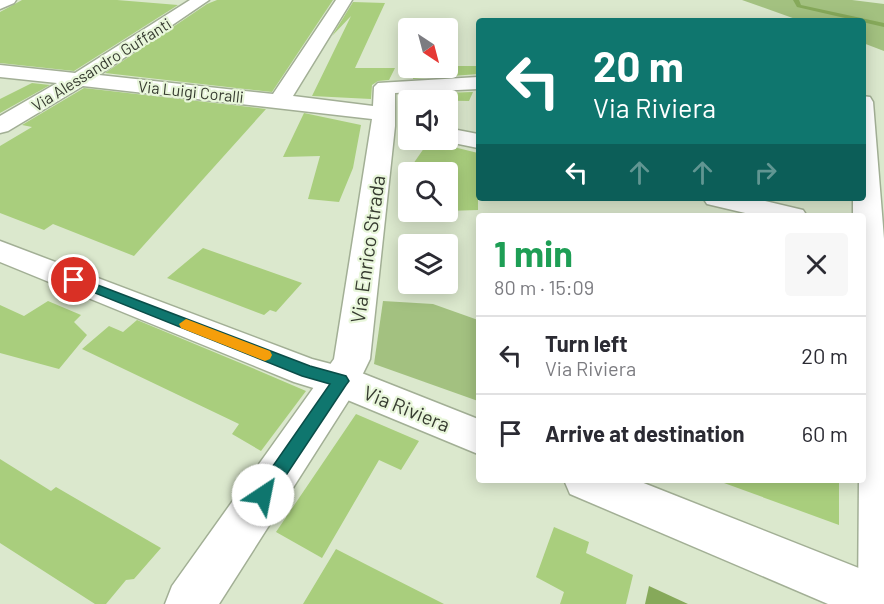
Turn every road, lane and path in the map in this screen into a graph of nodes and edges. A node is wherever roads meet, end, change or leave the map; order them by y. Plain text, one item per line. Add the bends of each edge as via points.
1 (8, 0) edge
2 (201, 0) edge
3 (344, 0) edge
4 (0, 4) edge
5 (0, 71) edge
6 (78, 80) junction
7 (476, 84) edge
8 (279, 101) junction
9 (866, 104) edge
10 (884, 108) edge
11 (390, 114) edge
12 (0, 126) edge
13 (458, 137) edge
14 (476, 141) edge
15 (730, 201) edge
16 (780, 213) edge
17 (866, 236) edge
18 (0, 251) edge
19 (341, 381) junction
20 (476, 436) edge
21 (592, 483) edge
22 (883, 602) edge
23 (190, 604) edge

1 - 4 street
2 - 6 street, Via Alessandro Guffanti
3 - 8 street
5 - 6 street, Via Luigi Coralli
6 - 8 street, Via Luigi Coralli
6 - 12 street, Via Alessandro Guffanti
7 - 11 street, Via Luigi Coralli
8 - 11 street, Via Luigi Coralli
9 - 10 street
11 - 19 street, Via Enrico Strada via 352,359
13 - 14 street
15 - 16 street
17 - 22 street via 874,264
18 - 19 street, Via Riviera via 307,372
19 - 20 street, Via Riviera
19 - 23 street, Via Enrico Strada
21 - 22 street

